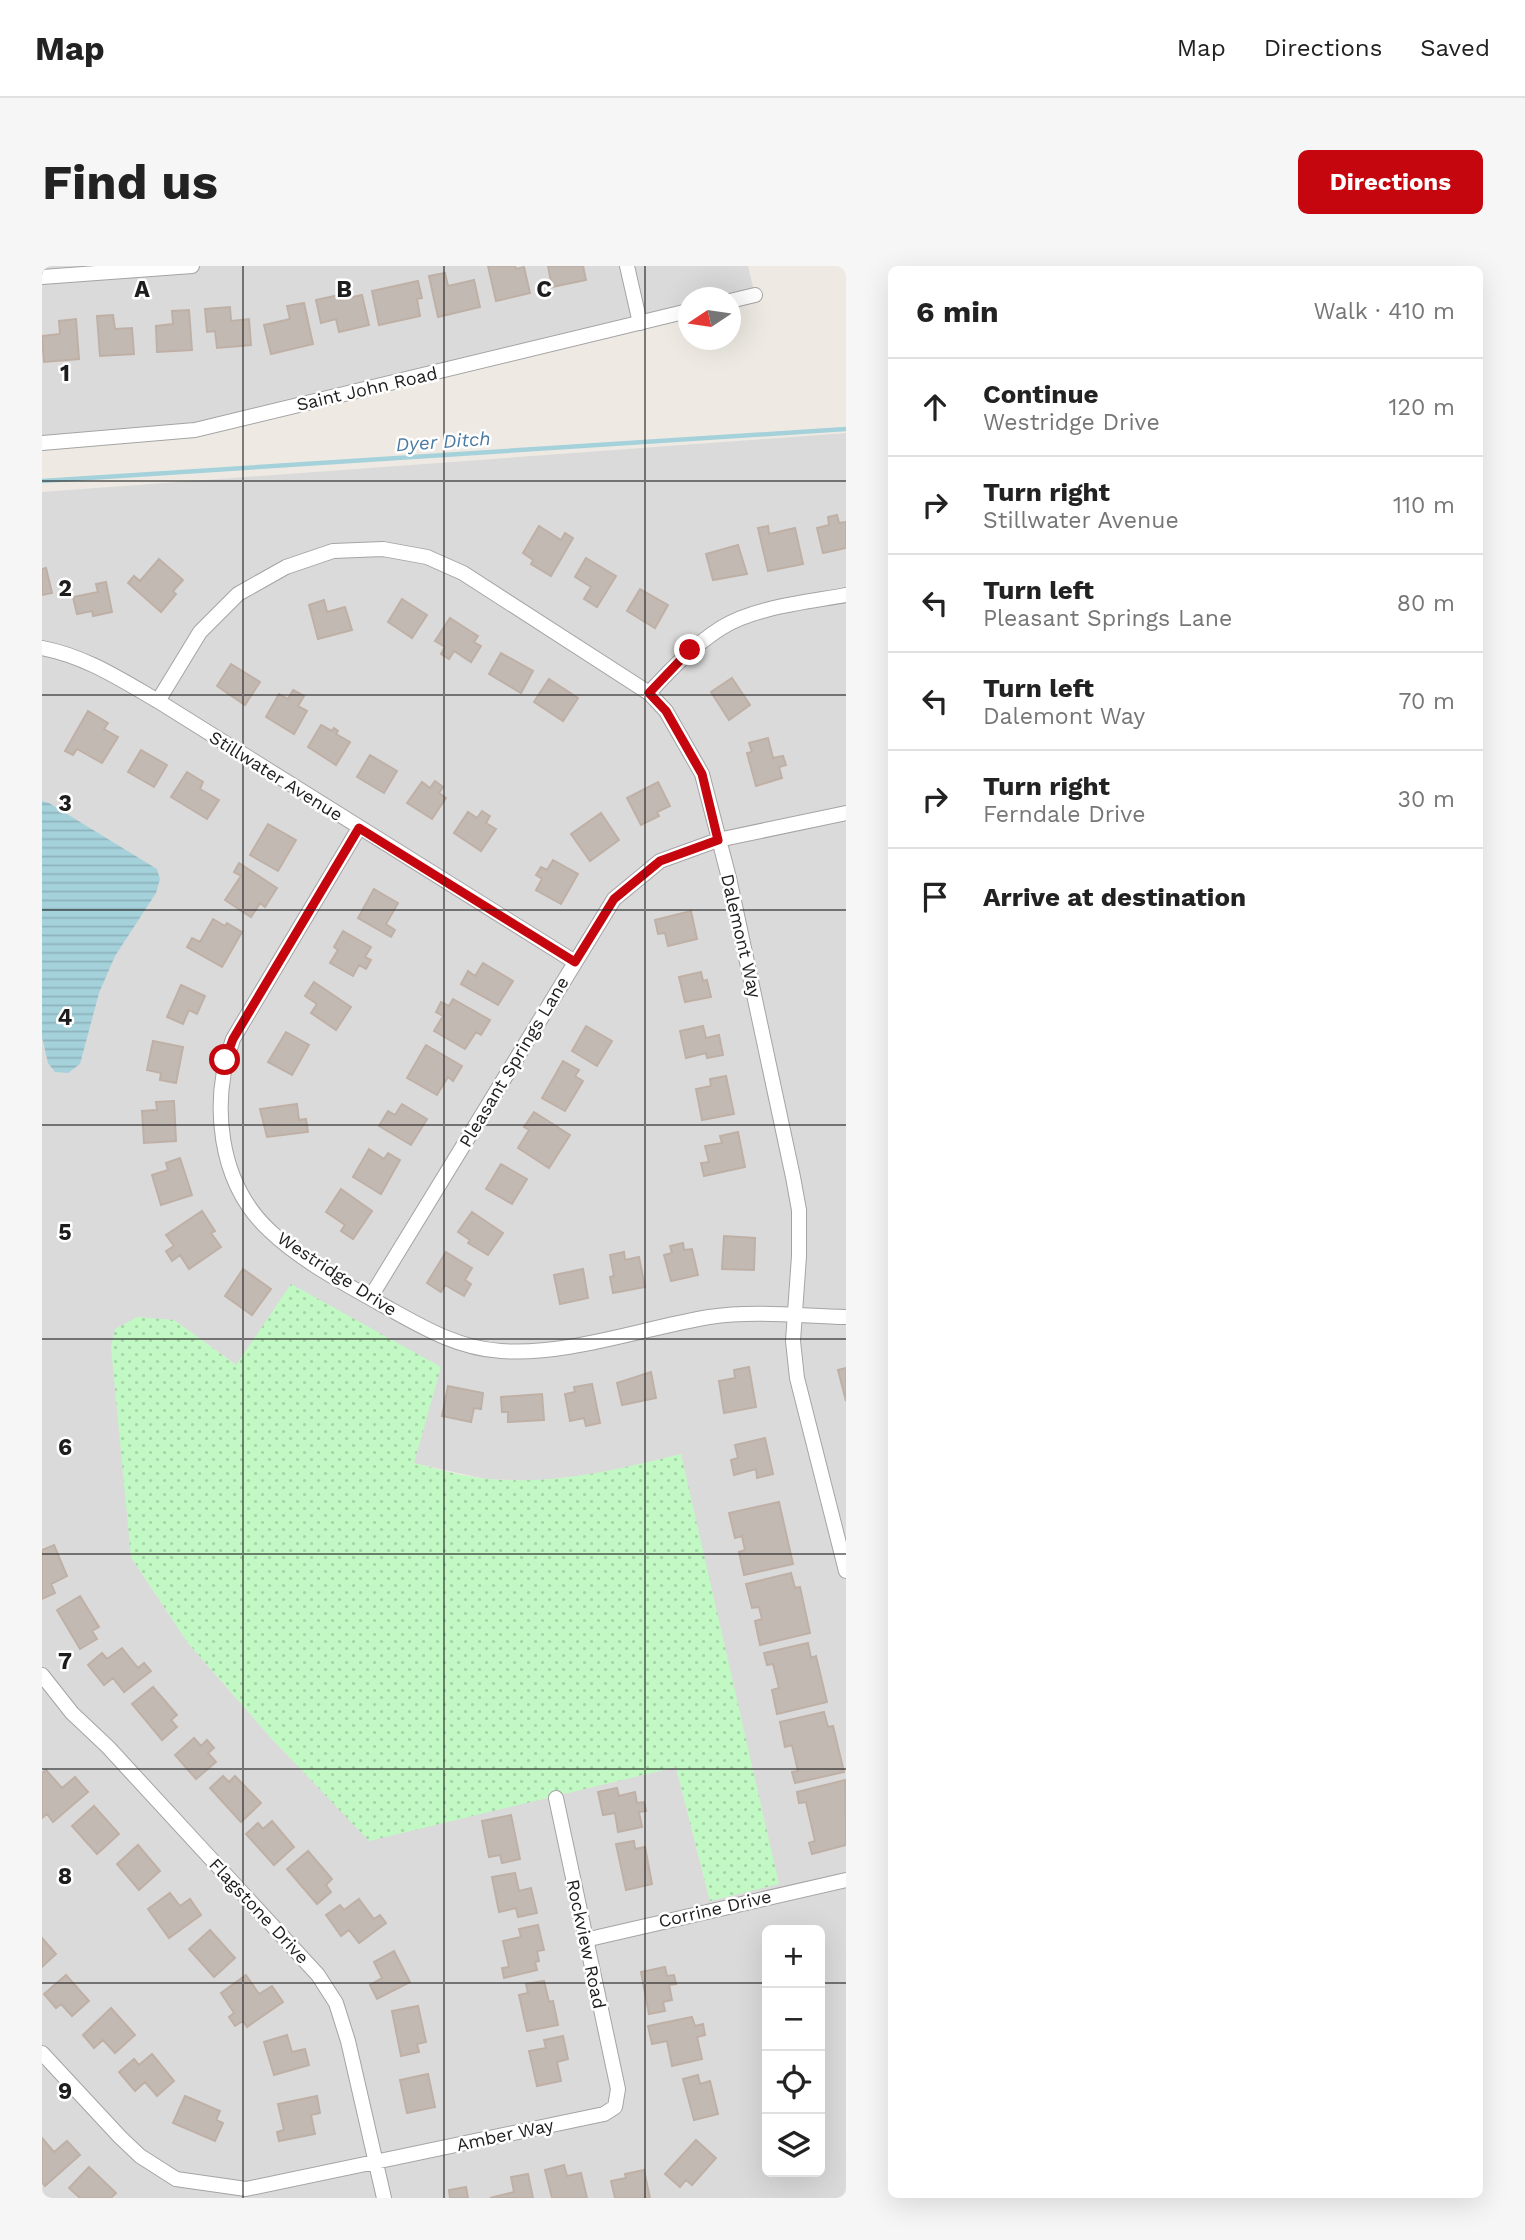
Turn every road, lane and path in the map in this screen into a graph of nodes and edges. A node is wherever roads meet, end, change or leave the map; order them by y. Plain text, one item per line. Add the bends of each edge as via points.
1 (192, 266) edge
2 (627, 266) edge
3 (154, 268) edge
4 (42, 277) edge
5 (755, 295) dead end
6 (741, 298) edge
7 (678, 314) edge
8 (640, 323) junction
9 (42, 443) edge
10 (846, 594) edge
11 (42, 648) edge
12 (649, 693) junction
13 (158, 701) junction
14 (846, 813) edge
15 (359, 828) junction
16 (718, 840) junction
17 (575, 962) junction
18 (370, 1298) junction
19 (794, 1315) junction
20 (846, 1317) edge
21 (846, 1571) edge
22 (42, 1675) edge
23 (556, 1798) dead end
24 (846, 1880) edge
25 (585, 1940) junction
26 (42, 2053) edge
27 (618, 2089) joint
28 (375, 2163) junction
29 (384, 2198) edge

1 - 3 street
2 - 8 street
3 - 4 street
5 - 6 street
7 - 8 street, Saint John Road
8 - 9 street, Saint John Road via 195,430
10 - 12 street via 760,612 723,626 690,650
11 - 13 street, Stillwater Avenue via 98,666
12 - 13 street, Dalemont Way via 463,573 426,557 383,549 333,551 286,567 238,594 200,632
12 - 16 street, Dalemont Way via 666,711 702,774
13 - 15 street, Stillwater Avenue
14 - 16 street, Pleasant Springs Lane
15 - 17 street, Stillwater Avenue
15 - 18 street, Westridge Drive via 233,1039 220,1092 226,1157 250,1207 268,1230 299,1254
16 - 17 street, Pleasant Springs Lane via 660,861 614,899
16 - 19 street, Dalemont Way via 799,1210
17 - 18 street, Pleasant Springs Lane
18 - 19 street, Westridge Drive via 442,1338 501,1352 557,1349 711,1317
19 - 20 street, Westridge Drive
19 - 21 street, Dalemont Way via 799,1390
22 - 28 street, Flagstone Drive via 72,1713 318,1975 336,2003 348,2040
23 - 25 street, Rockview Road
24 - 25 street, Corrine Drive
25 - 27 street, Rockview Road
26 - 28 street, Amber Way via 140,2156 176,2179 246,2189
27 - 28 street, Amber Way via 615,2107 604,2114
28 - 29 street, Flagstone Drive

